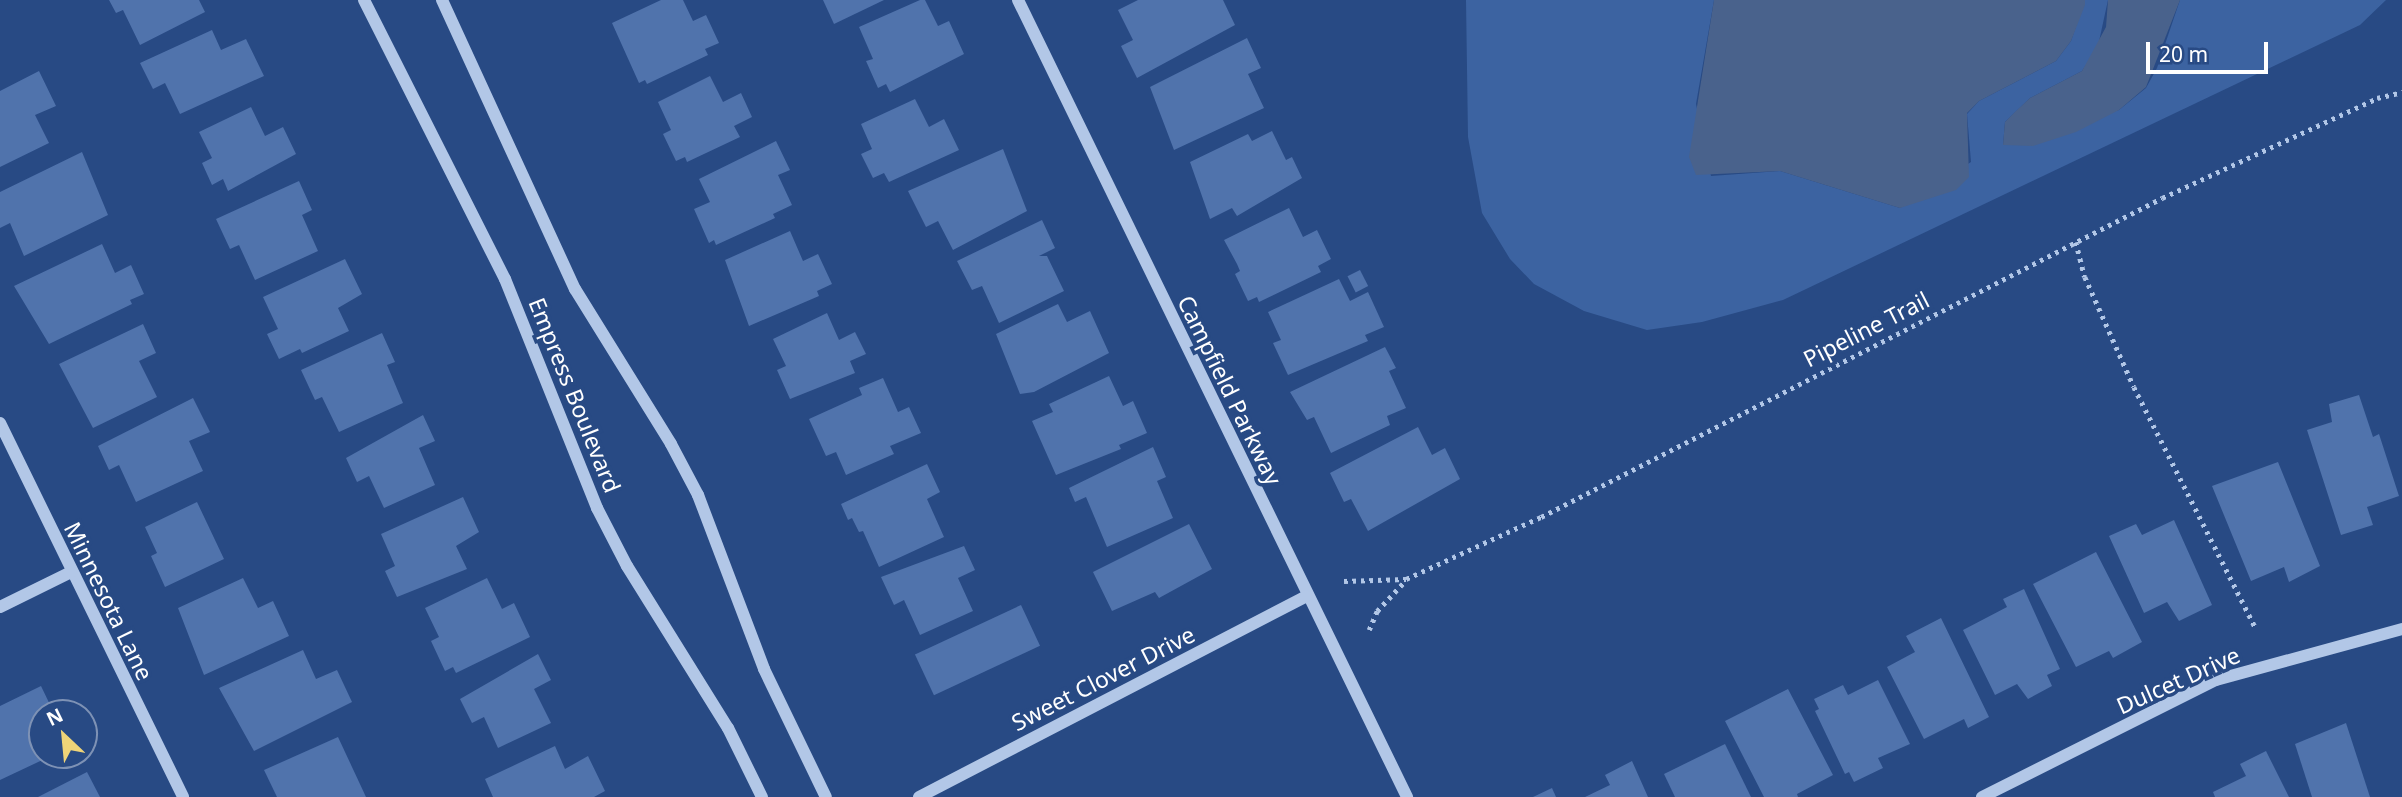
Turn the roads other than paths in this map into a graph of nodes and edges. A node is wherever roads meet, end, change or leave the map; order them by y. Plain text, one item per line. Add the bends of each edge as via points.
1 (364, 0) edge
2 (442, 0) edge
3 (1018, 0) edge
4 (0, 424) edge
5 (71, 572) junction
6 (1306, 596) junction
7 (0, 607) edge
8 (2402, 629) edge
9 (183, 797) edge
10 (762, 797) edge
11 (826, 797) edge
12 (919, 797) edge
13 (1407, 797) edge
14 (1982, 797) edge

1 - 10 street, Empress Boulevard via 505,279 597,508 627,566 728,728
2 - 11 street, Empress Boulevard via 575,289 698,495 764,669
3 - 6 street, Campfield Parkway
4 - 5 street, Minnesota Lane
5 - 7 street
5 - 9 street, Minnesota Lane
6 - 12 street, Sweet Clover Drive
6 - 13 street, Campfield Parkway
8 - 14 street, Dulcet Drive via 2216,680

